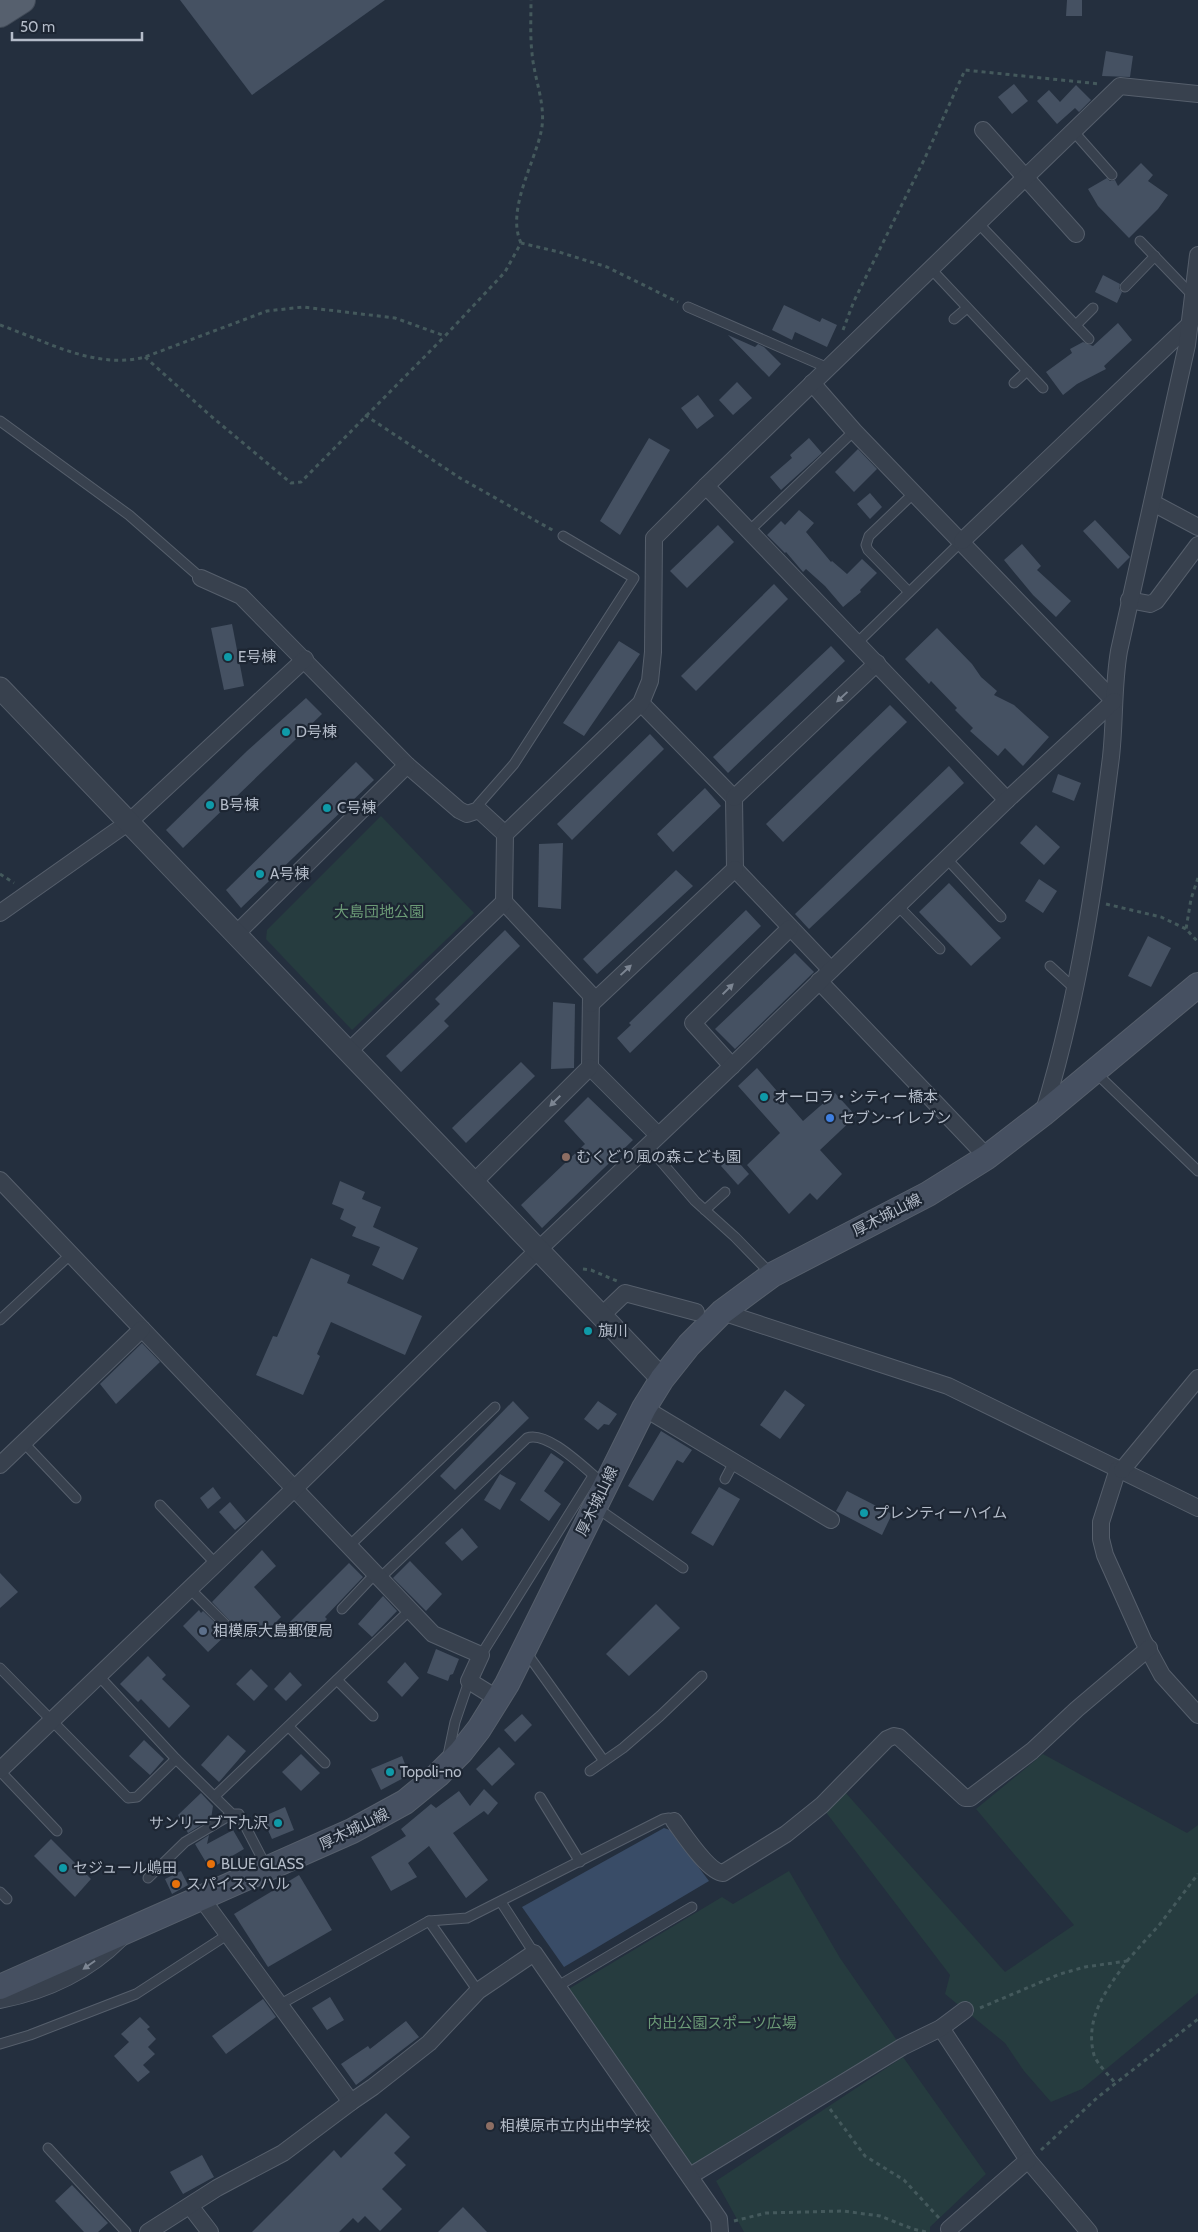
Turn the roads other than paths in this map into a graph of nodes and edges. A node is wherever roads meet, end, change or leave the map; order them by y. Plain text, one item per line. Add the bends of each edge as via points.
1 (22, 0) edge
2 (0, 14) edge
3 (1198, 94) edge
4 (983, 130) dead end
5 (1074, 132) junction
6 (1112, 175) dead end
7 (1026, 178) junction
8 (979, 224) junction
9 (1076, 234) dead end
10 (1140, 241) dead end
11 (1198, 255) edge
12 (1155, 256) junction
13 (932, 270) junction
14 (1125, 287) dead end
15 (1193, 296) junction
16 (688, 307) road end
17 (968, 308) junction
18 (1093, 308) dead end
19 (954, 319) dead end
20 (1190, 324) junction
21 (1076, 325) junction
22 (1089, 339) dead end
23 (828, 368) junction
24 (1027, 371) junction
25 (812, 383) junction
26 (1014, 384) dead end
27 (1043, 388) dead end
28 (0, 421) edge
29 (854, 431) junction
30 (706, 486) junction
31 (915, 492) junction
32 (1153, 503) junction
33 (1198, 527) edge
34 (749, 531) junction
35 (563, 536) road end
36 (962, 541) junction
37 (1198, 545) edge
38 (201, 578) joint
39 (909, 592) junction
40 (1129, 600) junction
41 (857, 643) junction
42 (305, 659) junction
43 (877, 663) junction
44 (0, 688) edge
45 (1114, 701) junction
46 (641, 703) junction
47 (407, 764) junction
48 (734, 798) junction
49 (1007, 800) junction
50 (479, 810) junction
51 (129, 822) junction
52 (505, 834) junction
53 (947, 859) junction
54 (735, 869) junction
55 (504, 902) junction
56 (898, 906) junction
57 (0, 913) edge
58 (1001, 917) dead end
59 (790, 928) junction
60 (235, 935) junction
61 (940, 949) dead end
62 (1050, 966) dead end
63 (825, 975) junction
64 (1198, 985) edge
65 (1076, 989) junction
66 (590, 1004) junction
67 (348, 1052) junction
68 (732, 1066) junction
69 (590, 1067) junction
70 (1095, 1072) junction
71 (1043, 1114) junction
72 (652, 1140) junction
73 (988, 1157) junction
74 (1198, 1171) edge
75 (0, 1180) edge
76 (472, 1184) junction
77 (725, 1192) dead end
78 (705, 1210) junction
79 (538, 1250) junction
80 (70, 1254) junction
81 (772, 1275) junction
82 (696, 1312) dead end
83 (722, 1312) junction
84 (601, 1316) junction
85 (0, 1320) edge
86 (142, 1329) junction
87 (1198, 1378) edge
88 (662, 1379) junction
89 (495, 1407) dead end
90 (644, 1408) junction
91 (24, 1443) junction
92 (734, 1462) junction
93 (0, 1465) edge
94 (1120, 1469) junction
95 (725, 1479) dead end
96 (599, 1480) junction
97 (294, 1489) junction
98 (76, 1498) dead end
99 (160, 1505) dead end
100 (594, 1507) junction
101 (1198, 1508) edge
102 (831, 1520) dead end
103 (348, 1546) junction
104 (216, 1564) junction
105 (683, 1568) dead end
106 (377, 1576) junction
107 (190, 1589) junction
108 (342, 1609) dead end
109 (410, 1610) junction
110 (229, 1628) dead end
111 (1149, 1648) junction
112 (524, 1650) junction
113 (481, 1655) junction
114 (0, 1668) edge
115 (98, 1675) junction
116 (702, 1676) dead end
117 (337, 1680) junction
118 (469, 1681) junction
119 (498, 1699) junction
120 (1198, 1714) edge
121 (373, 1716) dead end
122 (51, 1721) junction
123 (289, 1727) junction
124 (176, 1759) junction
125 (604, 1760) junction
126 (325, 1763) dead end
127 (445, 1768) junction
128 (0, 1771) edge
129 (590, 1771) dead end
130 (215, 1796) junction
131 (540, 1797) dead end
132 (239, 1818) junction
133 (674, 1821) joint
134 (58, 1831) dead end
135 (580, 1862) junction
136 (267, 1869) junction
137 (148, 1878) dead end
138 (202, 1899) junction
139 (501, 1902) junction
140 (692, 1907) dead end
141 (430, 1921) junction
142 (125, 1934) junction
143 (227, 1934) junction
144 (534, 1953) junction
145 (558, 1986) junction
146 (0, 1987) edge
147 (478, 1991) junction
148 (0, 2000) edge
149 (279, 2005) junction
150 (965, 2010) road end
151 (941, 2028) junction
152 (0, 2044) edge
153 (351, 2102) junction
154 (48, 2148) dead end
155 (1028, 2160) junction
156 (690, 2176) junction
157 (190, 2206) junction
158 (721, 2228) edge
159 (955, 2229) edge
160 (126, 2232) edge
161 (148, 2232) edge
162 (210, 2232) edge
163 (1089, 2232) edge

1 - 2 main road
3 - 5 street via 1120,86
4 - 7 street
5 - 6 lane
5 - 7 street
7 - 8 street
7 - 9 street
8 - 13 street
8 - 21 lane
10 - 12 lane
11 - 15 street
12 - 14 lane
12 - 15 lane
13 - 17 lane
13 - 23 street
15 - 20 street
16 - 23 lane
17 - 19 lane
17 - 24 lane
18 - 21 lane
20 - 32 street
20 - 36 street
21 - 22 lane
23 - 25 street
24 - 26 lane
24 - 27 lane
25 - 29 street
25 - 30 street
28 - 38 lane via 129,515
29 - 31 street
29 - 34 lane
30 - 34 street
30 - 46 street via 654,538 653,652 650,681
31 - 36 street
31 - 39 lane via 869,536 866,545
32 - 33 street
32 - 40 street
34 - 41 street
35 - 50 lane via 634,578 514,764 478,805
36 - 39 lane
36 - 45 street
37 - 40 street via 1156,601 1150,604
38 - 42 street via 241,596
39 - 41 lane
40 - 45 street via 1116,668
41 - 43 street
42 - 47 street
42 - 51 street
43 -> 48 street
43 - 49 street
44 - 51 street
45 - 49 street
45 - 65 street via 1111,754
46 - 48 street
46 - 52 street
47 - 50 street via 459,810 467,814
47 - 60 street
48 - 54 street
49 - 53 street
50 - 52 street
51 - 57 street
51 - 60 street
52 - 55 street
53 - 56 street
53 - 58 lane
54 - 59 street
66 -> 54 street
55 - 66 street via 590,995
55 - 67 street
56 - 61 lane
56 - 63 street
59 - 63 street
68 -> 59 street via 693,1023
60 - 67 street
62 - 65 lane
63 - 68 street
63 - 73 street
64 - 70 main road, 厚木城山線
65 - 71 street
66 - 69 street
67 - 76 street
68 - 72 street
69 - 72 street
69 -> 76 street
70 - 71 main road, 厚木城山線
70 - 74 lane
71 - 73 main road, 厚木城山線
72 - 78 lane via 695,1201
72 - 79 street
73 - 81 main road, 厚木城山線 via 928,1194
75 - 80 street
76 - 79 street
77 - 78 lane
78 - 81 lane
79 - 84 street
79 - 97 street
80 - 85 lane
80 - 86 street
81 - 83 main road, 厚木城山線
82 - 84 street via 624,1293
83 - 88 main road, 厚木城山線 via 689,1345
83 - 94 street via 948,1386
84 - 88 street
86 - 91 street
86 - 97 street
87 - 94 street
88 - 90 main road, 厚木城山線
89 - 103 lane
90 - 92 street
90 - 96 main road, 厚木城山線
91 - 93 street
91 - 98 lane
92 - 95 lane
92 - 102 street
94 - 101 street
94 - 111 street via 1101,1522 1101,1539 1105,1555
96 - 100 main road, 厚木城山線
96 - 106 lane via 548,1440 533,1435 521,1442
96 - 113 lane
97 - 103 street
97 - 104 street
99 - 104 lane
100 - 105 lane
100 - 112 main road, 厚木城山線
103 - 106 street
104 - 107 street
106 - 108 lane
106 - 109 street
107 - 110 lane
107 - 115 street
109 - 113 street via 436,1636
109 - 117 lane
111 - 120 street via 1162,1675
111 - 133 street via 1032,1751 970,1798 966,1798 899,1737 894,1736 786,1834 723,1873 709,1866
112 - 119 main road, 厚木城山線
112 - 125 lane
113 - 118 street
114 - 122 lane
115 - 122 street
115 - 124 lane
116 - 125 lane via 623,1748
117 - 121 lane
117 - 123 lane
118 - 119 street
118 - 127 lane via 455,1722
119 - 127 main road, 厚木城山線 via 473,1737
122 - 124 lane via 131,1799
122 - 128 street
123 - 126 lane
123 - 130 lane
124 - 130 lane
125 - 129 lane
127 - 136 main road, 厚木城山線 via 405,1802 382,1816
128 - 134 lane
130 - 132 lane
131 - 135 lane
132 - 136 lane
132 - 137 lane via 185,1842
133 - 135 lane via 663,1819
135 - 139 lane
136 - 138 main road, 厚木城山線
138 - 142 main road, 厚木城山線
138 - 143 street
139 - 141 lane via 467,1918
139 - 144 lane
140 - 145 lane
141 - 147 lane
141 - 149 lane
142 - 146 main road, 厚木城山線
142 -> 148 street via 76,1974 39,1990
143 - 149 street
143 - 152 lane via 136,1994
144 - 145 street
144 - 147 street
145 - 156 street
147 - 153 street via 428,2043 374,2088
149 - 153 street
150 - 151 street
151 - 155 street
151 - 156 street via 902,2047
153 - 157 street via 283,2153
154 - 160 lane
155 - 159 street
155 - 163 street
156 - 158 street via 720,2219
157 - 161 street
157 - 162 street

